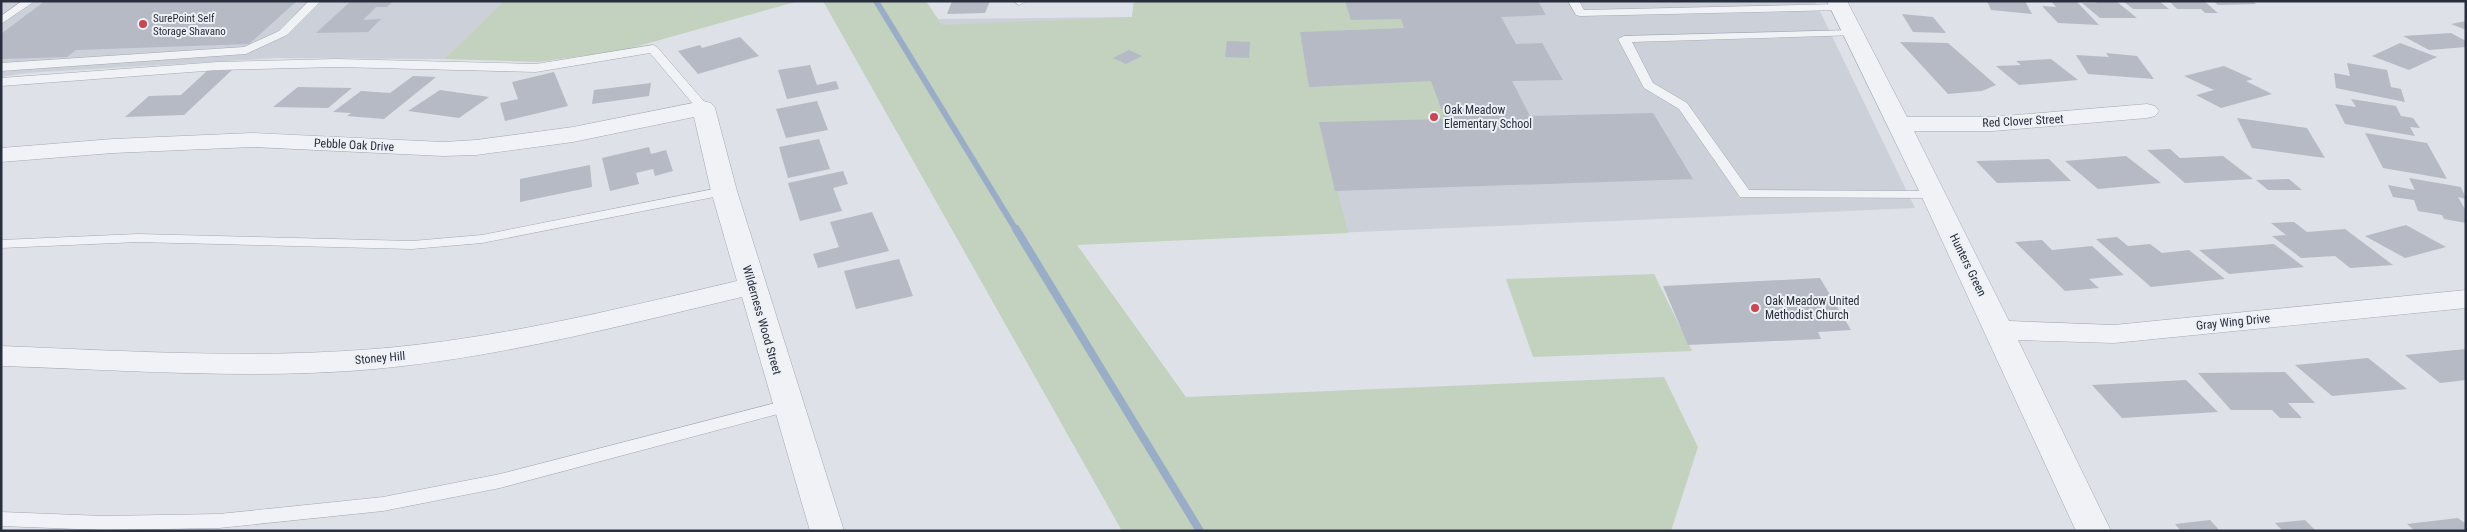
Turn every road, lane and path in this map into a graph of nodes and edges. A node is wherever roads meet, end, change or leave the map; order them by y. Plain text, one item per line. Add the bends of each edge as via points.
1 (30, 1) edge
2 (316, 1) edge
3 (1573, 1) edge
4 (1838, 4) edge
5 (1, 20) edge
6 (1853, 33) junction
7 (1, 67) edge
8 (1, 82) edge
9 (703, 108) junction
10 (2147, 111) dead end
11 (1899, 124) junction
12 (1, 155) edge
13 (724, 191) junction
14 (1934, 195) junction
15 (1, 244) edge
16 (752, 286) junction
17 (2466, 299) edge
18 (1999, 330) junction
19 (1, 356) edge
20 (787, 406) junction
21 (1, 519) edge
22 (827, 531) edge
23 (2094, 531) edge

1 - 5 lane
2 - 7 lane via 283,33 246,50
3 - 4 lane via 1580,13
4 - 6 street, Hunters Green
6 - 11 street, Hunters Green
6 - 14 lane via 1624,39 1648,86 1683,106 1745,194
8 - 9 lane via 218,66 337,63 536,68 654,49
9 - 12 street, Pebble Oak Drive via 581,134 482,148 252,140
9 - 13 street, Wilderness Wood Street
10 - 11 street, Red Clover Street via 1993,124
11 - 14 street, Hunters Green
13 - 15 lane via 482,239 412,245 138,238
13 - 16 street, Wilderness Wood Street
14 - 18 street, Hunters Green
16 - 19 street, Stoney Hill via 540,336 374,359 254,365
16 - 20 street, Wilderness Wood Street
17 - 18 street, Gray Wing Drive via 2114,334
18 - 23 street, Hunters Green
20 - 21 lane via 500,481 383,504 219,522 104,523
20 - 22 street, Wilderness Wood Street

